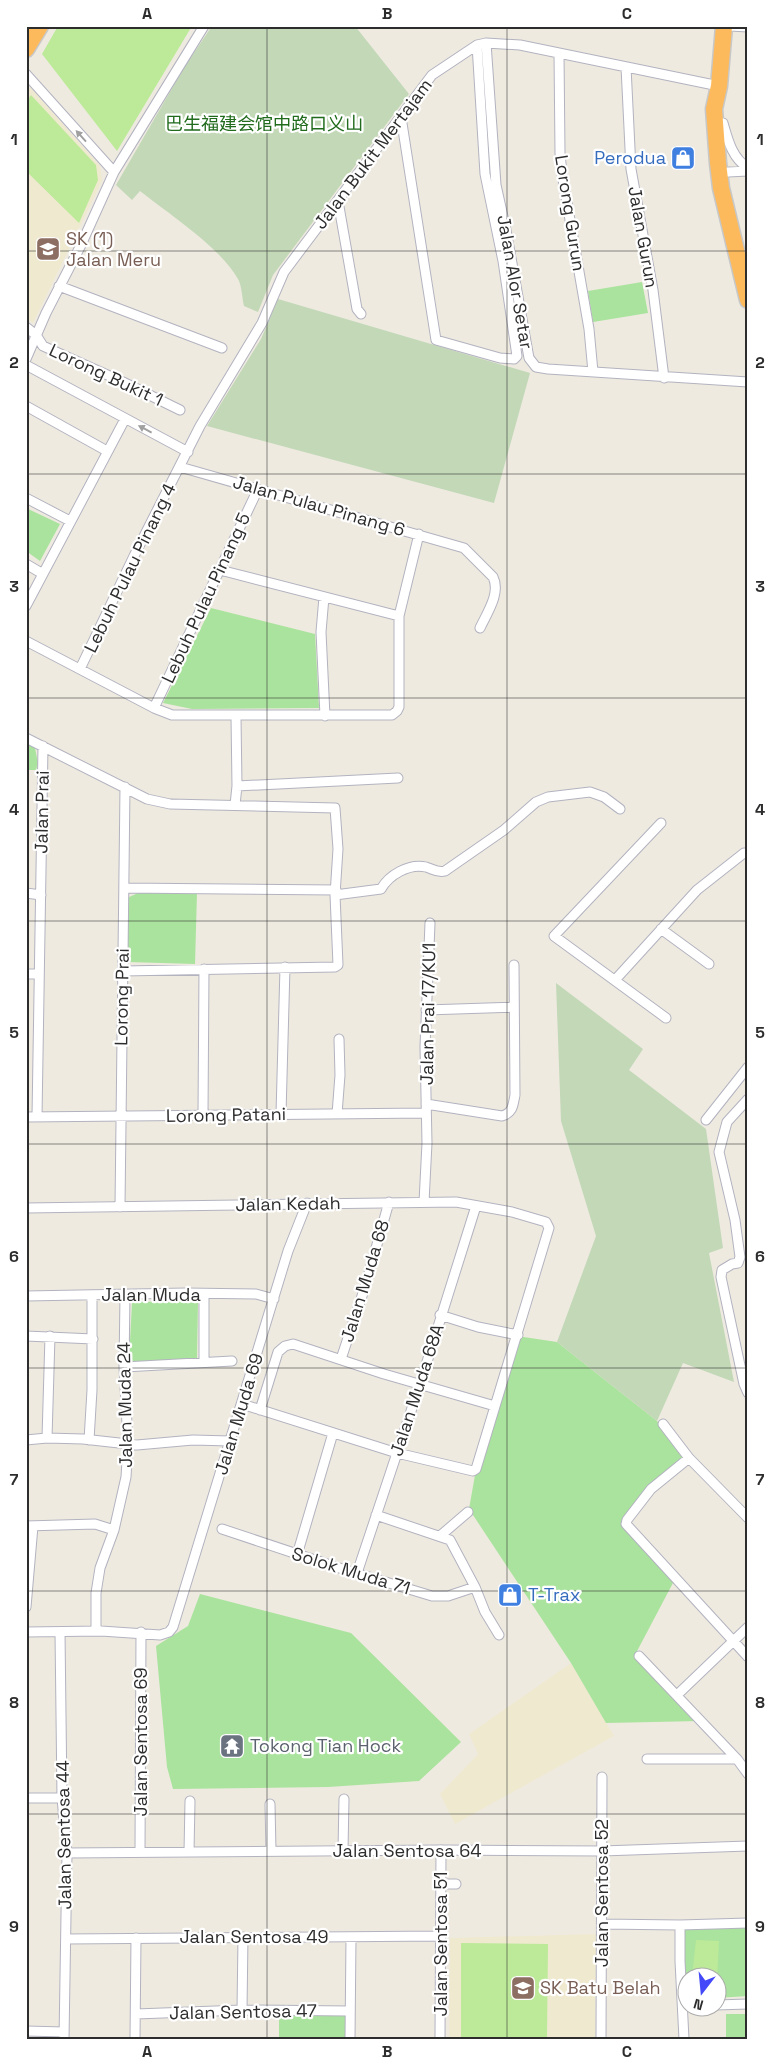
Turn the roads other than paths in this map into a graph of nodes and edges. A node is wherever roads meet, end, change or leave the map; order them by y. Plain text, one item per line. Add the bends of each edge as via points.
1 (40, 26) edge
2 (204, 26) edge
3 (724, 26) edge
4 (730, 26) edge
5 (748, 28) edge
6 (486, 42) junction
7 (477, 46) junction
8 (26, 49) edge
9 (559, 53) junction
10 (626, 67) junction
11 (26, 74) edge
12 (719, 86) junction
13 (401, 117) junction
14 (723, 123) junction
15 (748, 169) edge
16 (114, 172) junction
17 (728, 172) junction
18 (338, 201) junction
19 (748, 255) edge
20 (59, 286) junction
21 (748, 300) edge
22 (361, 314) dead end
23 (26, 327) edge
24 (36, 336) junction
25 (222, 348) dead end
26 (26, 359) edge
27 (26, 365) edge
28 (593, 372) junction
29 (664, 378) junction
30 (748, 382) edge
31 (26, 406) edge
32 (180, 410) dead end
33 (125, 419) junction
34 (107, 451) junction
35 (188, 452) junction
36 (180, 467) junction
37 (258, 489) junction
38 (26, 498) edge
39 (70, 522) junction
40 (419, 534) junction
41 (26, 564) edge
42 (220, 570) junction
43 (43, 574) junction
44 (324, 597) junction
45 (26, 606) edge
46 (399, 616) junction
47 (480, 628) dead end
48 (26, 641) edge
49 (80, 669) junction
50 (154, 708) junction
51 (325, 716) junction
52 (236, 717) junction
53 (26, 738) edge
54 (43, 746) junction
55 (398, 778) dead end
56 (237, 786) junction
57 (125, 787) junction
58 (235, 804) junction
59 (620, 809) dead end
60 (661, 823) dead end
61 (748, 853) edge
62 (124, 888) junction
63 (336, 892) junction
64 (26, 893) edge
65 (41, 895) junction
66 (430, 923) dead end
67 (661, 928) junction
68 (709, 964) dead end
69 (514, 965) dead end
70 (284, 968) junction
71 (204, 969) junction
72 (122, 971) junction
73 (26, 974) edge
74 (40, 974) junction
75 (615, 980) junction
76 (514, 1007) junction
77 (426, 1010) junction
78 (666, 1018) dead end
79 (339, 1039) dead end
80 (748, 1067) edge
81 (748, 1098) edge
82 (426, 1108) junction
83 (281, 1114) junction
84 (337, 1114) junction
85 (202, 1115) junction
86 (121, 1116) junction
87 (26, 1117) edge
88 (37, 1117) junction
89 (706, 1120) dead end
90 (389, 1202) junction
91 (424, 1202) junction
92 (307, 1204) junction
93 (476, 1206) junction
94 (120, 1207) junction
95 (26, 1208) edge
96 (738, 1263) junction
97 (748, 1265) edge
98 (125, 1294) junction
99 (204, 1294) junction
100 (92, 1295) junction
101 (26, 1296) edge
102 (274, 1299) junction
103 (440, 1315) junction
104 (518, 1335) junction
105 (26, 1336) edge
106 (50, 1336) junction
107 (93, 1339) junction
108 (341, 1359) junction
109 (232, 1361) dead end
110 (204, 1362) junction
111 (124, 1367) junction
112 (420, 1384) junction
113 (748, 1393) edge
114 (242, 1404) junction
115 (495, 1406) junction
116 (260, 1410) junction
117 (663, 1424) dead end
118 (333, 1434) junction
119 (47, 1438) junction
120 (26, 1440) edge
121 (89, 1440) junction
122 (230, 1441) junction
123 (128, 1444) junction
124 (396, 1453) junction
125 (689, 1458) junction
126 (468, 1512) dead end
127 (376, 1515) junction
128 (748, 1518) edge
129 (30, 1526) edge
130 (114, 1530) junction
131 (224, 1530) dead end
132 (440, 1536) junction
133 (297, 1555) junction
134 (357, 1573) junction
135 (475, 1587) junction
136 (26, 1607) edge
137 (748, 1627) edge
138 (96, 1631) junction
139 (26, 1632) edge
140 (60, 1632) junction
141 (141, 1632) junction
142 (499, 1635) dead end
143 (732, 1642) junction
144 (640, 1656) dead end
145 (748, 1657) edge
146 (678, 1695) junction
147 (647, 1759) dead end
148 (737, 1759) junction
149 (748, 1774) edge
150 (602, 1777) dead end
151 (26, 1798) edge
152 (62, 1798) junction
153 (344, 1799) dead end
154 (190, 1801) dead end
155 (270, 1804) dead end
156 (748, 1846) edge
157 (343, 1850) junction
158 (441, 1850) junction
159 (271, 1851) junction
160 (602, 1851) junction
161 (140, 1852) junction
162 (189, 1852) junction
163 (67, 1853) junction
164 (441, 1884) junction
165 (456, 1884) dead end
166 (748, 1923) edge
167 (602, 1924) junction
168 (680, 1925) junction
169 (441, 1936) junction
170 (351, 1937) junction
171 (136, 1938) junction
172 (243, 1938) junction
173 (66, 1939) junction
174 (681, 1968) edge
175 (748, 2004) edge
176 (726, 2005) edge
177 (242, 2010) junction
178 (349, 2011) junction
179 (136, 2014) junction
180 (685, 2018) edge
181 (26, 2031) edge
182 (64, 2035) edge
183 (135, 2039) edge
184 (350, 2039) edge
185 (440, 2039) edge
186 (602, 2039) edge
187 (684, 2039) edge

1 - 8 highway
2 - 16 street
3 - 12 highway
4 - 5 street
6 - 7 street, Jalan Bukit Mertajam
6 - 9 street, Jalan Bukit Mertajam
6 - 28 street, Jalan Alor Setar via 496,185 529,358 536,367
7 - 13 street, Jalan Bukit Mertajam via 432,74
7 - 13 street via 485,174 503,261 517,356 514,359 436,340
9 - 10 street, Jalan Bukit Mertajam
9 - 28 street, Lorong Gurun via 562,174 589,329
10 - 12 street, Jalan Bukit Mertajam
10 - 29 street, Jalan Gurun via 631,169 653,290
16 -> 11 street
12 - 14 highway
12 - 21 highway via 714,109 719,172
13 - 18 street, Jalan Bukit Mertajam
14 - 15 street via 736,158
14 - 17 highway
15 - 17 street
16 - 20 street
17 - 19 highway
18 - 22 street via 357,309
18 - 35 street, Jalan Bukit Mertajam via 284,272 262,323 200,426
20 - 24 street
20 - 25 street
23 - 24 street, Lorong Bukit 1
24 - 26 street
24 - 32 street, Lorong Bukit 1 via 44,346
27 - 33 street
28 - 29 street, Jalan Alor Setar
29 - 30 street, Jalan Alor Setar
31 - 34 street
33 - 34 street
35 -> 33 street
34 - 39 street
35 - 36 street, Jalan Bukit Mertajam
36 - 37 street, Jalan Pulau Pinang 6
36 - 49 street, Lebuh Pulau Pinang 4
37 - 40 street, Jalan Pulau Pinang 6
37 - 42 street, Lebuh Pulau Pinang 5
38 - 39 street
39 - 43 street
40 - 46 street
40 - 47 street, Jalan Pulau Pinang 6 via 464,548 496,583 496,592
41 - 43 street
42 - 44 street
42 - 50 street, Lebuh Pulau Pinang 5
43 - 45 street
44 - 46 street
44 - 51 street via 321,632
46 - 51 street via 397,711 392,715
48 - 49 street
49 - 50 street
50 - 52 street via 172,715
51 - 52 street
52 - 56 street
53 - 54 street
54 - 57 street
54 - 65 street, Jalan Prai
55 - 56 street
56 - 58 street
57 - 58 street via 147,799 170,804
57 - 62 street, Lorong Prai
58 - 63 street via 335,808 338,849
59 - 63 street via 604,797 590,792 548,796 445,871 416,866 400,871 381,889
60 - 75 street via 554,936
61 - 67 street via 697,890
62 - 63 street
62 - 72 street, Lorong Prai
63 - 70 street via 338,965
64 - 65 street
65 - 74 street, Jalan Prai
66 - 77 street, Jalan Prai 17/KU1
67 - 68 street
67 - 75 street
69 - 76 street
70 - 71 street
70 - 83 street
71 - 72 street
71 - 85 street
72 - 86 street, Lorong Prai
73 - 74 street
74 - 88 street, Jalan Prai
75 - 78 street
76 - 77 street
76 - 82 street, Lorong Patani via 515,1095 509,1114
77 - 82 street, Jalan Prai 17/KU1
79 - 84 street
80 - 89 street
81 - 96 street via 727,1122 719,1152 735,1220
82 - 84 street, Lorong Patani
82 - 91 street, Jalan Prai 17/KU1
83 - 84 street, Lorong Patani
83 - 85 street, Lorong Patani
85 - 86 street, Lorong Patani
86 - 88 street, Lorong Patani
86 - 94 street, Lorong Prai
87 - 88 street, Lorong Patani
90 - 91 street, Jalan Kedah
90 - 92 street, Jalan Kedah
90 - 108 street, Jalan Muda 68
91 - 93 street, Jalan Kedah
92 - 94 street, Jalan Kedah
92 - 102 street, Jalan Muda 69 via 288,1251
93 - 103 street, Jalan Muda 68A
93 - 104 street, Jalan Kedah via 546,1222 549,1228
94 - 95 street, Jalan Kedah
96 - 97 street
96 - 113 street via 722,1270 721,1277
98 - 99 street, Jalan Muda
98 - 100 street, Jalan Muda
98 - 111 street, Jalan Muda 24
99 - 102 street, Jalan Muda via 256,1294
99 - 110 street
100 - 101 street, Jalan Muda
100 - 107 street
102 - 114 street, Jalan Muda 69
103 - 104 street
103 - 112 street, Jalan Muda 68A
104 - 115 street
105 - 106 street
106 - 107 street
106 - 119 street
107 - 121 street
108 - 112 street
108 - 116 street via 293,1344 284,1346 278,1352
109 - 110 street
110 - 111 street
111 - 123 street, Jalan Muda 24
112 - 115 street
112 - 124 street, Jalan Muda 68A
114 - 116 street
114 - 122 street, Jalan Muda 69
115 - 124 street via 477,1467 473,1470
116 - 118 street
117 - 125 street
118 - 124 street
118 - 133 street
119 - 120 street
119 - 121 street
121 - 123 street
122 - 123 street
122 - 141 street, Jalan Muda 69 via 174,1627 164,1634
123 - 130 street, Jalan Muda 24 via 126,1477
124 - 127 street, Jalan Muda 68A
125 - 128 street
125 - 143 street via 652,1489 626,1524
126 - 132 street
127 - 132 street
127 - 134 street, Jalan Muda 68A
129 - 130 street via 96,1524
129 - 136 street
130 - 138 street, Jalan Muda 24 via 100,1568
131 - 133 street, Solok Muda 71
132 - 135 street via 450,1540
133 - 134 street, Solok Muda 71
134 - 135 street, Solok Muda 71 via 439,1597
135 - 142 street
137 - 143 street
138 - 140 street
138 - 141 street
139 - 140 street
140 - 152 street, Jalan Sentosa 44
141 - 161 street, Jalan Sentosa 69
143 - 145 street
143 - 146 street
144 - 146 street
146 - 148 street
147 - 148 street
148 - 149 street
150 - 160 street, Jalan Sentosa 52
151 - 152 street
152 - 163 street, Jalan Sentosa 44
153 - 157 street
154 - 162 street
155 - 159 street
156 - 160 street, Jalan Sentosa 64
157 - 158 street, Jalan Sentosa 64
157 - 159 street, Jalan Sentosa 64
158 - 160 street, Jalan Sentosa 64
158 - 164 street, Jalan Sentosa 51
159 - 162 street, Jalan Sentosa 64
160 - 167 street, Jalan Sentosa 52
161 - 162 street, Jalan Sentosa 64
161 - 163 street, Jalan Sentosa 64
163 - 173 street, Jalan Sentosa 44
164 - 165 street
164 - 169 street, Jalan Sentosa 51
166 - 168 street
167 - 168 street
167 - 186 street, Jalan Sentosa 52
168 - 174 street
169 - 170 street, Jalan Sentosa 49
169 - 185 street, Jalan Sentosa 51
170 - 172 street, Jalan Sentosa 49
170 - 178 street
171 - 172 street, Jalan Sentosa 49
171 - 173 street, Jalan Sentosa 49
171 - 179 street
172 - 177 street
173 - 182 street, Jalan Sentosa 44
175 - 176 street
177 - 178 street, Jalan Sentosa 47
177 - 179 street, Jalan Sentosa 47
178 - 184 street
179 - 183 street
180 - 187 street
181 - 182 street

